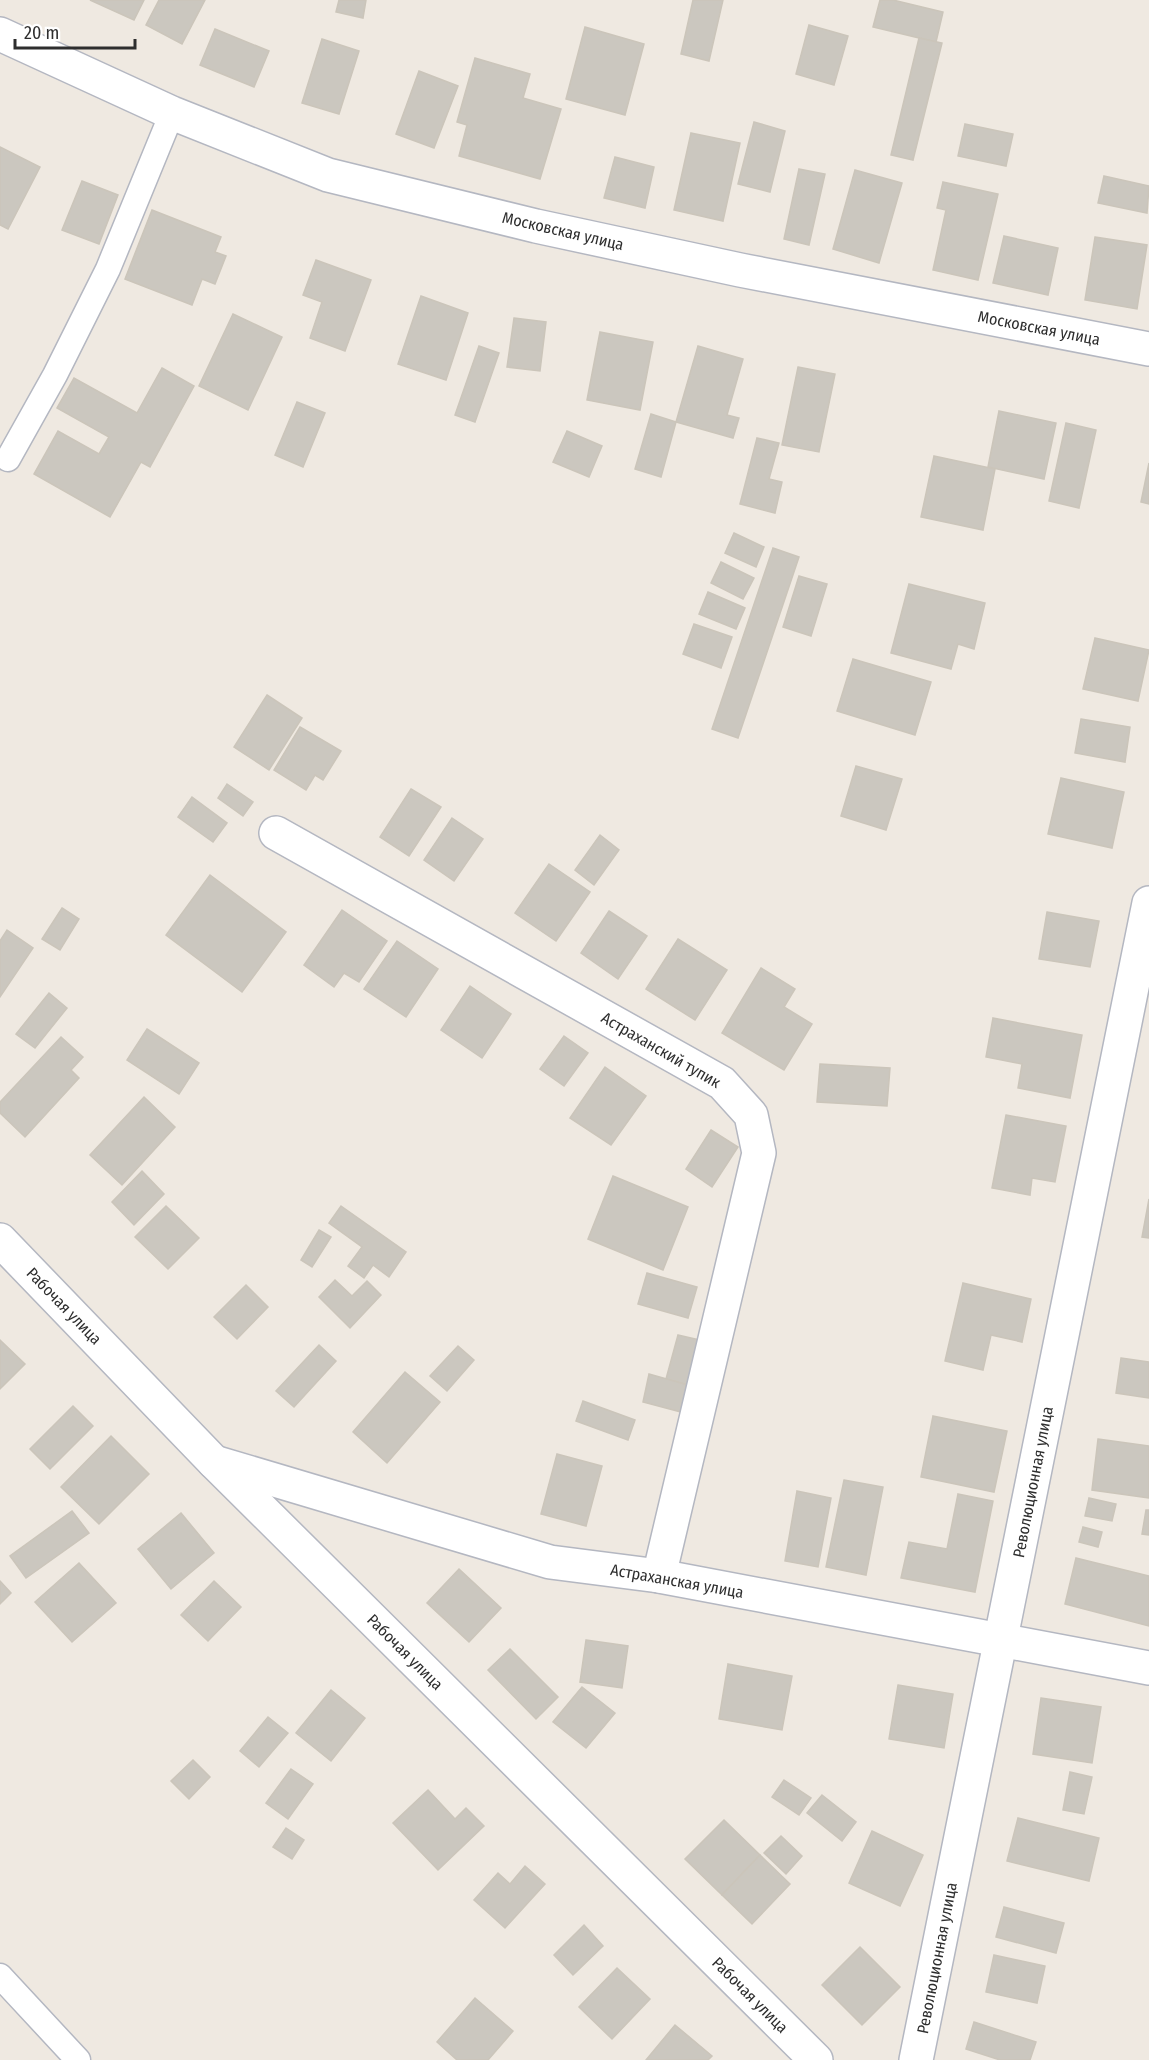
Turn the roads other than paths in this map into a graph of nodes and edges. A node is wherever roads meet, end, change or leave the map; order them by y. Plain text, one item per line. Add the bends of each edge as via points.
1 (0, 34) edge
2 (172, 113) junction
3 (1149, 349) edge
4 (8, 459) dead end
5 (276, 833) dead end
6 (1149, 903) edge
7 (0, 1240) edge
8 (214, 1462) junction
9 (659, 1576) junction
10 (1001, 1642) junction
11 (1149, 1668) edge
12 (0, 1976) edge
13 (78, 2060) edge
14 (816, 2060) edge
15 (916, 2060) edge

1 - 2 street, Московская улица
2 - 3 street, Московская улица via 328,175 536,226 740,270
2 - 4 lane via 108,269
5 - 9 street, Астраханский тупик via 722,1083 751,1115 759,1153
6 - 10 street, Революционная улица
7 - 8 street, Рабочая улица
8 - 9 street, Астраханская улица via 550,1562
8 - 14 street, Рабочая улица
9 - 10 street, Астраханская улица
10 - 11 street, Астраханская улица
10 - 15 street, Революционная улица
12 - 13 lane

